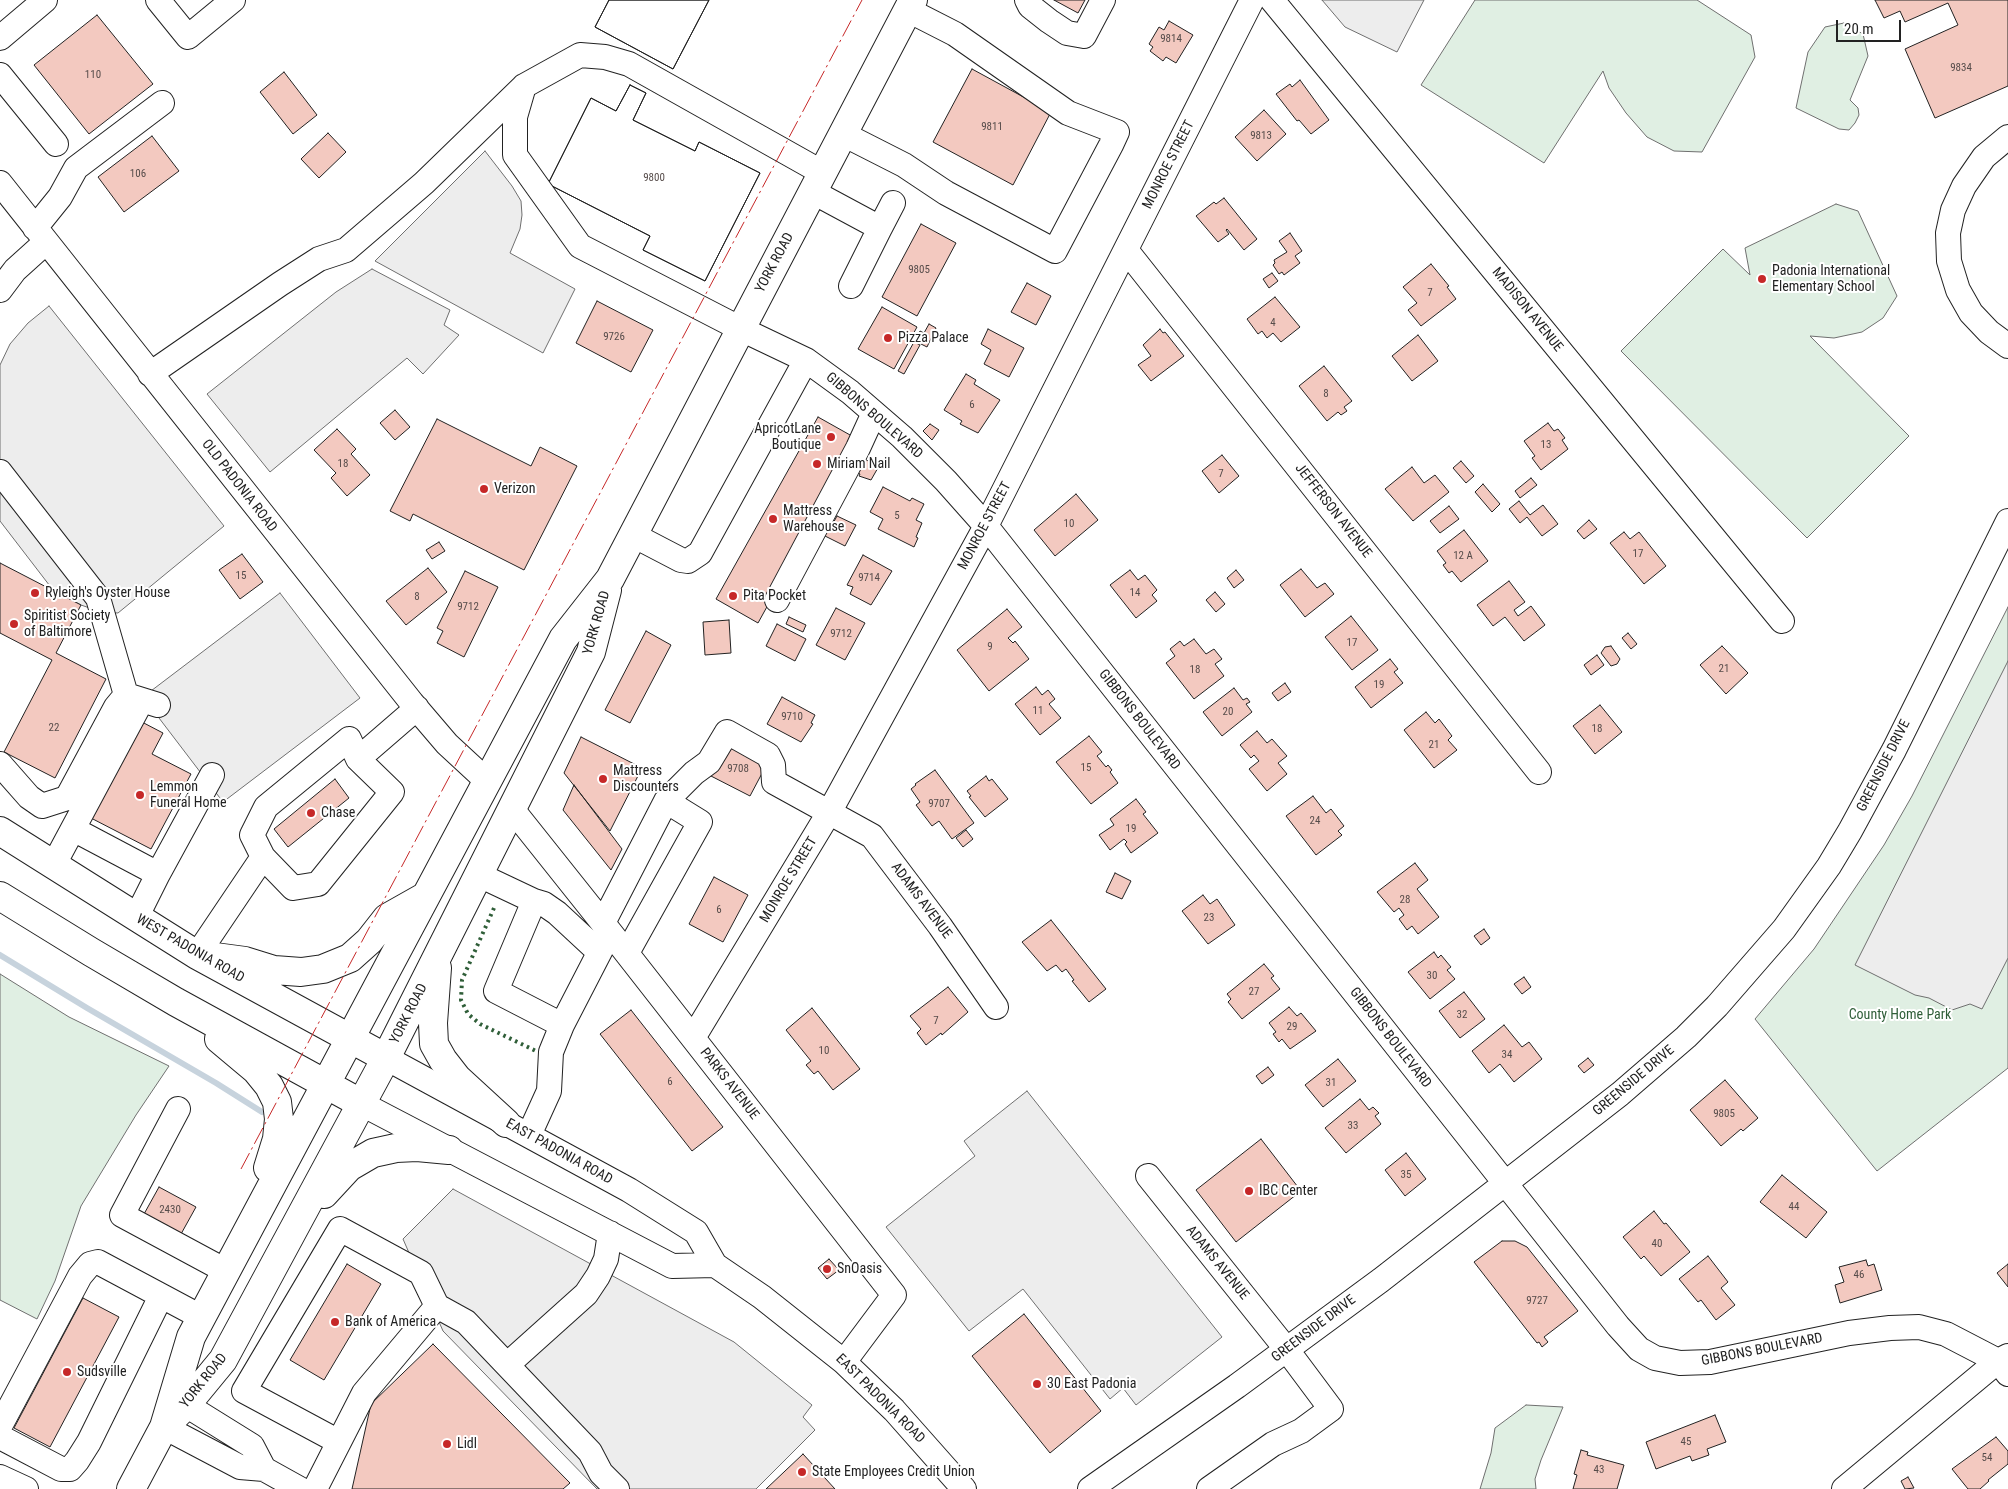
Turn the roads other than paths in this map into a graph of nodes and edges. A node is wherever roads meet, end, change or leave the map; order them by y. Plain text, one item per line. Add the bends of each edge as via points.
1 (45, 0) edge
2 (158, 0) edge
3 (233, 0) edge
4 (1027, 0) edge
5 (1103, 0) edge
6 (1252, 0) edge
7 (1272, 0) edge
8 (911, 5) edge
9 (0, 38) edge
10 (0, 75) edge
11 (524, 86) junction
12 (162, 103) dead end
13 (843, 134) junction
14 (2008, 137) edge
15 (56, 144) dead end
16 (818, 182) junction
17 (0, 183) edge
18 (892, 203) dead end
19 (880, 228) junction
20 (40, 235) junction
21 (1126, 250) junction
22 (851, 286) dead end
23 (0, 290) edge
24 (741, 329) junction
25 (2008, 346) edge
26 (806, 360) junction
27 (150, 374) junction
28 (874, 413) junction
29 (0, 472) edge
30 (2008, 521) edge
31 (986, 526) junction
32 (633, 535) junction
33 (610, 579) junction
34 (777, 600) dead end
35 (1782, 621) dead end
36 (142, 700) junction
37 (417, 708) junction
38 (358, 759) junction
39 (0, 764) edge
40 (1539, 772) dead end
41 (212, 775) dead end
42 (487, 781) junction
43 (666, 801) junction
44 (512, 809) junction
45 (830, 812) junction
46 (73, 829) junction
47 (0, 831) edge
48 (263, 857) junction
49 (53, 866) junction
50 (158, 874) junction
51 (479, 875) junction
52 (0, 896) edge
53 (426, 896) junction
54 (534, 901) junction
55 (136, 918) junction
56 (601, 937) junction
57 (627, 953) junction
58 (439, 954) junction
59 (197, 955) junction
60 (176, 1002) junction
61 (996, 1007) dead end
62 (556, 1022) junction
63 (350, 1038) junction
64 (693, 1038) junction
65 (386, 1058) junction
66 (326, 1084) junction
67 (362, 1104) junction
68 (178, 1109) dead end
69 (517, 1129) junction
70 (449, 1150) junction
71 (1148, 1176) dead end
72 (1505, 1183) junction
73 (301, 1218) junction
74 (248, 1230) junction
75 (610, 1233) junction
76 (715, 1265) junction
77 (226, 1271) junction
78 (162, 1296) junction
79 (437, 1306) junction
80 (201, 1317) junction
81 (1287, 1350) junction
82 (844, 1362) junction
83 (508, 1364) junction
84 (2005, 1364) edge
85 (186, 1405) junction
86 (0, 1426) edge
87 (164, 1427) junction
88 (0, 1437) edge
89 (339, 1442) junction
90 (264, 1469) junction
91 (0, 1477) edge
92 (26, 1489) edge
93 (132, 1489) edge
94 (300, 1489) edge
95 (315, 1489) edge
96 (617, 1489) edge
97 (964, 1489) edge
98 (1090, 1489) edge
99 (1208, 1489) edge
100 (1844, 1489) edge

1 - 9 street
2 - 3 street via 188,37
4 - 5 street via 1030,6 1066,33 1084,36
6 - 21 street, MONROE STREET
7 - 35 street, MADISON AVENUE
8 - 13 main road, YORK ROAD
8 - 13 street via 1068,113 1117,132 1055,251
10 - 15 street
11 - 16 street via 580,55 605,57 629,64
11 - 24 street, GIBBONS BOULEVARD via 514,118 515,155 580,246
11 - 27 street via 424,184 346,250 319,259
12 - 20 street via 76,168
13 - 16 main road, YORK ROAD
14 - 25 street via 1984,158 1964,186 1953,210 1948,233 1949,261 1958,290 1971,313
16 - 19 street
16 - 24 main road, YORK ROAD
17 - 20 street, OLD PADONIA ROAD
18 - 19 street
19 - 22 street
20 - 23 street
20 - 27 street, OLD PADONIA ROAD
21 - 31 street, MONROE STREET
21 - 40 street, JEFFERSON AVENUE
24 - 26 street, GIBBONS BOULEVARD
24 - 32 main road, YORK ROAD
26 - 28 street, GIBBONS BOULEVARD
26 - 32 street via 700,553 688,561 681,560
27 - 37 street, OLD PADONIA ROAD
28 - 31 street, GIBBONS BOULEVARD via 946,481
28 - 34 street
29 - 36 street via 98,598
30 - 72 street, GREENSIDE DRIVE via 1850,831 1784,929 1741,981 1686,1038
31 - 45 street, MONROE STREET
31 - 72 street, GIBBONS BOULEVARD
32 - 33 main road, YORK ROAD
33 - 42 main road, YORK ROAD via 563,638
33 - 44 main road, YORK ROAD via 591,652
36 - 39 street via 116,707 68,798 42,806
36 - 46 street
37 - 38 street
37 - 42 street, OLD PADONIA ROAD via 447,744
38 - 48 street via 349,738 266,807 252,835
38 - 48 street via 392,792 318,884 293,888
41 - 50 street
42 - 53 main road, YORK ROAD
43 - 45 street, ADAMS AVENUE via 709,762 727,732 768,755 774,782
43 - 56 street
43 - 57 street via 700,822
44 - 51 main road, YORK ROAD
44 - 56 street, PARKS AVENUE
45 - 61 street, ADAMS AVENUE via 872,836
45 - 64 street, MONROE STREET
46 - 49 street
46 - 50 street
47 - 49 main road, WEST PADONIA ROAD
48 - 59 street
49 - 55 main road, WEST PADONIA ROAD
50 - 55 street
51 - 54 street
51 - 58 main road, YORK ROAD
52 - 60 main road
53 - 59 main road via 387,918 350,958 323,969 301,972 274,970 245,961
53 - 63 main road, YORK ROAD
54 - 56 street
54 - 62 street via 496,991
55 - 59 main road, WEST PADONIA ROAD
56 - 57 street, PARKS AVENUE
56 - 62 street
57 - 64 street, PARKS AVENUE
58 - 65 main road, YORK ROAD
58 - 69 main road via 434,1044 457,1078
59 - 63 main road, WEST PADONIA ROAD
60 - 66 main road
60 - 74 main road via 256,1070 277,1102 277,1139
62 - 69 street via 549,1091
63 - 65 main road, WEST PADONIA ROAD
63 - 66 main road, YORK ROAD
64 - 82 street, PARKS AVENUE via 894,1296
65 - 67 main road, YORK ROAD
65 - 69 street, EAST PADONIA ROAD
66 - 67 main road
66 - 74 main road, YORK ROAD
67 - 70 street
67 - 73 main road, YORK ROAD
68 - 77 street via 122,1215
69 - 76 street, EAST PADONIA ROAD via 629,1190 696,1232
70 - 73 main road via 417,1147 373,1153 349,1167
70 - 75 street
71 - 81 street, ADAMS AVENUE
72 - 81 street, GREENSIDE DRIVE
72 - 84 street, GIBBONS BOULEVARD via 1618,1326 1639,1349 1655,1358 1680,1363 1710,1362 1849,1333 1919,1327 1946,1334
73 - 85 main road, YORK ROAD via 223,1360
74 - 77 main road, YORK ROAD
75 - 76 street via 672,1266
75 - 83 street via 606,1259 586,1294
76 - 82 street, EAST PADONIA ROAD via 762,1297
77 - 80 main road, YORK ROAD
78 - 80 street
78 - 86 street via 98,1262 90,1264 80,1276
78 - 88 street via 89,1442 70,1469 61,1469
79 - 83 street via 466,1322
79 - 89 street via 364,1393
79 - 89 street via 421,1273 340,1229 244,1391
80 - 87 main road, YORK ROAD via 191,1337
81 - 98 street, GREENSIDE DRIVE
81 - 99 street, ADAMS AVENUE via 1331,1410 1301,1431 1273,1444
82 - 97 street, EAST PADONIA ROAD via 894,1410
83 - 96 street via 590,1452 601,1473
84 - 100 street, GIBBONS BOULEVARD
85 - 87 main road, YORK ROAD
85 - 90 street via 252,1446
87 - 90 street via 240,1468
87 - 93 main road, YORK ROAD
89 - 95 street
90 - 94 street
91 - 92 street

